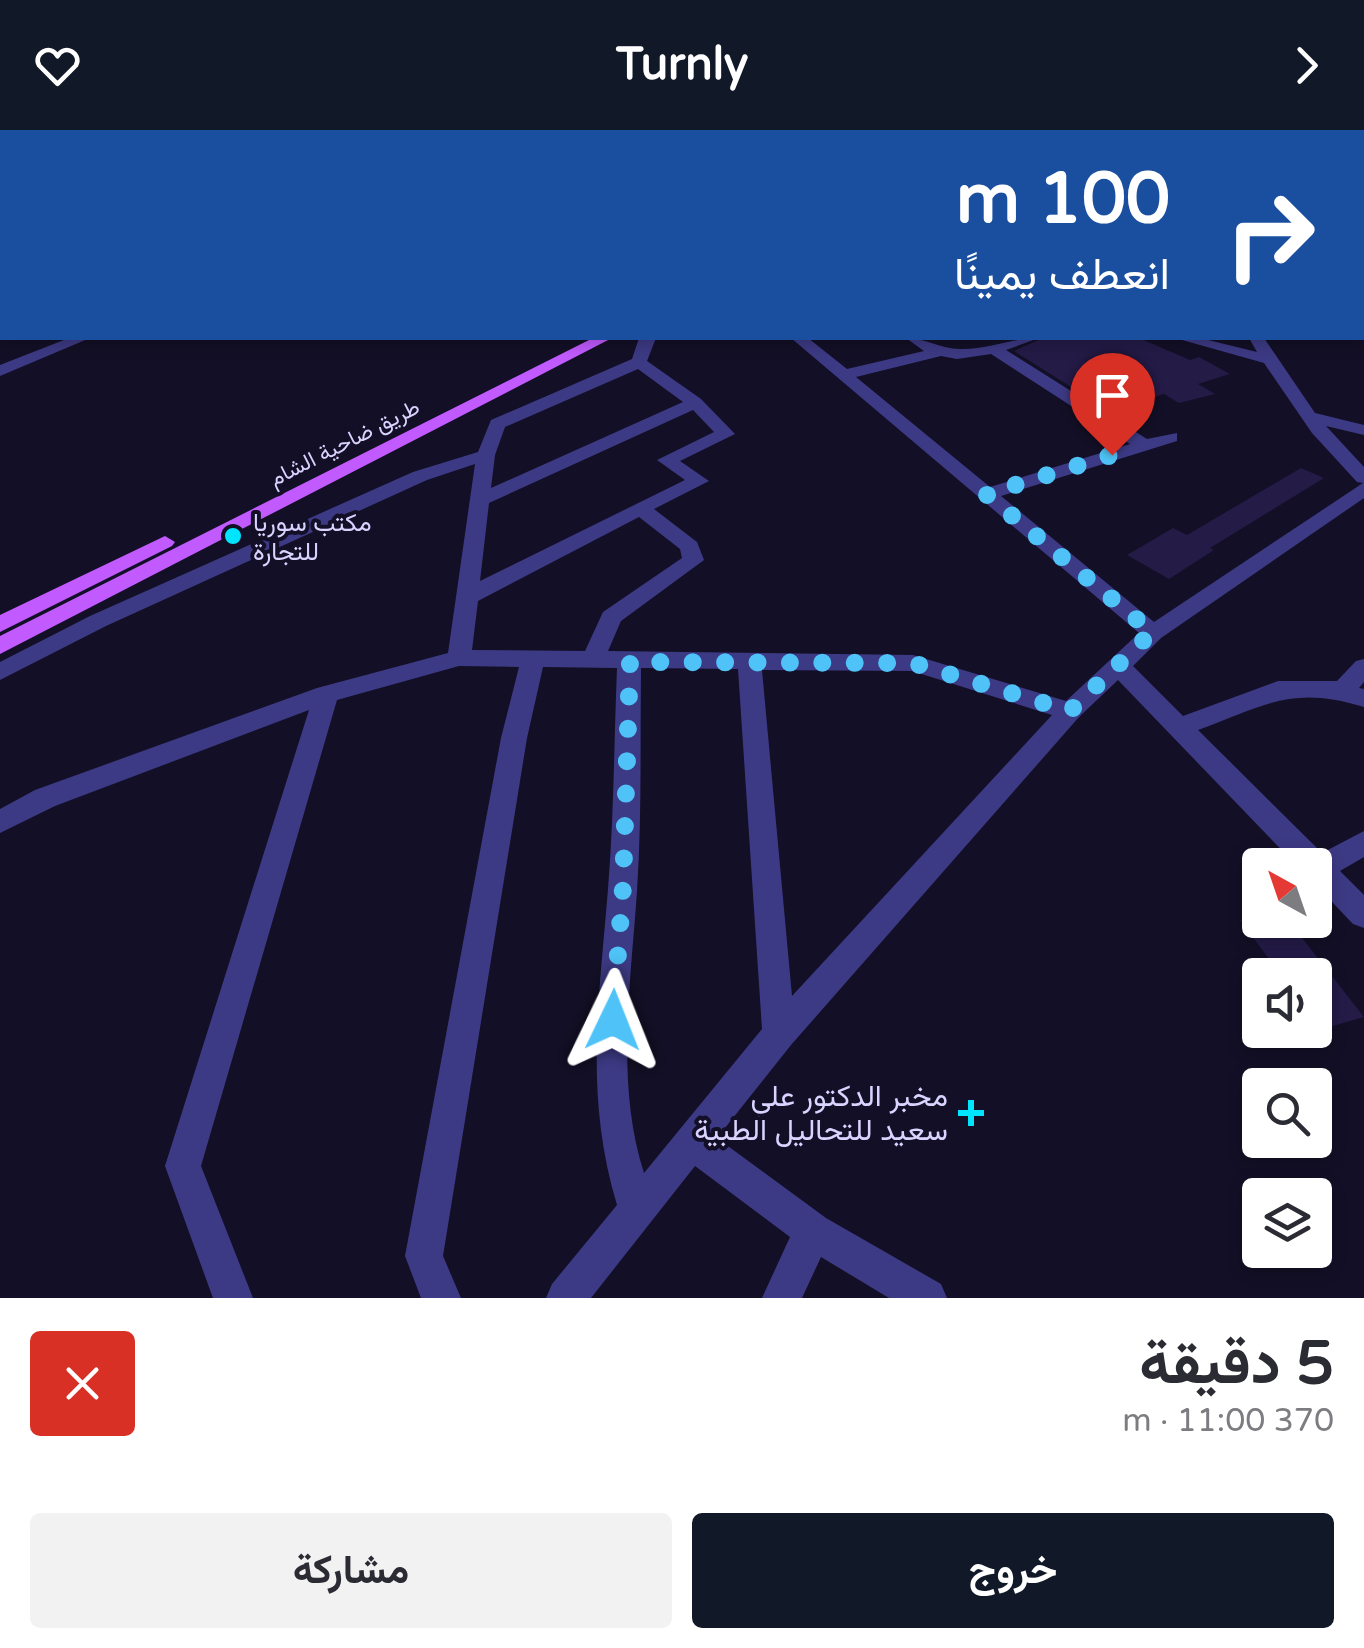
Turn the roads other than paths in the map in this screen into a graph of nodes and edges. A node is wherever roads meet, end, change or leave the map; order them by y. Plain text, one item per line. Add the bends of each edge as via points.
1 (77, 340) edge
2 (573, 340) edge
3 (600, 340) edge
4 (648, 340) edge
5 (801, 340) edge
6 (916, 340) edge
7 (1024, 340) edge
8 (1191, 340) edge
9 (1258, 340) edge
10 (992, 348) junction
11 (935, 353) junction
12 (1269, 360) junction
13 (639, 362) junction
14 (0, 371) edge
15 (844, 375) junction
16 (695, 403) junction
17 (1312, 418) junction
18 (1364, 430) edge
19 (1171, 437) dead end
20 (1144, 445) junction
21 (486, 455) junction
22 (1364, 478) edge
23 (1364, 489) edge
24 (986, 494) junction
25 (480, 500) junction
26 (640, 508) junction
27 (467, 597) junction
28 (0, 624) edge
29 (1152, 632) junction
30 (0, 646) edge
31 (459, 658) junction
32 (533, 660) junction
33 (592, 661) junction
34 (630, 662) junction
35 (750, 664) junction
36 (1118, 664) junction
37 (1364, 667) edge
38 (0, 672) edge
39 (326, 694) junction
40 (1353, 694) edge
41 (1070, 711) junction
42 (1180, 728) junction
43 (0, 822) edge
44 (1364, 843) edge
45 (1298, 848) edge
46 (1332, 861) edge
47 (1332, 882) edge
48 (1364, 914) edge
49 (779, 1034) junction
50 (692, 1142) junction
51 (638, 1210) junction
52 (813, 1232) junction
53 (233, 1298) edge
54 (441, 1298) edge
55 (566, 1298) edge
56 (782, 1298) edge
57 (927, 1298) edge

1 - 14 street
2 - 28 main road, طريق ضاحية الشام
3 - 30 main road, طريق ضاحية الشام
4 - 13 street
5 - 15 street
6 - 11 street
7 - 10 street
8 - 12 street
9 - 12 street
10 - 11 street via 960,356
10 - 20 street
11 - 15 street
12 - 17 street
13 - 16 street
13 - 21 street via 497,424
15 - 24 street
16 - 25 street
16 - 26 street via 726,434 666,460 699,481
17 - 18 street
17 - 22 street
19 - 20 street
20 - 24 street
21 - 25 street
21 - 38 street via 420,476
23 - 29 street
24 - 29 street
25 - 27 street
26 - 27 street
26 - 33 street via 690,546 693,560 611,617
27 - 31 street
29 - 36 street
31 - 32 street
31 - 39 street
32 - 33 street
32 - 54 street via 424,1256
33 - 34 street
34 - 35 street
34 - 51 street via 612,1088 620,1155
35 - 41 street via 913,663
35 - 49 street
36 - 41 street
36 - 42 street
37 - 40 street
39 - 43 street via 46,798
39 - 53 street via 182,1166
40 - 42 street via 1327,687 1278,690
41 - 49 street
42 - 45 street
44 - 46 street
47 - 48 street
49 - 50 street
50 - 51 street
50 - 52 street
51 - 55 street
52 - 56 street
52 - 57 street

